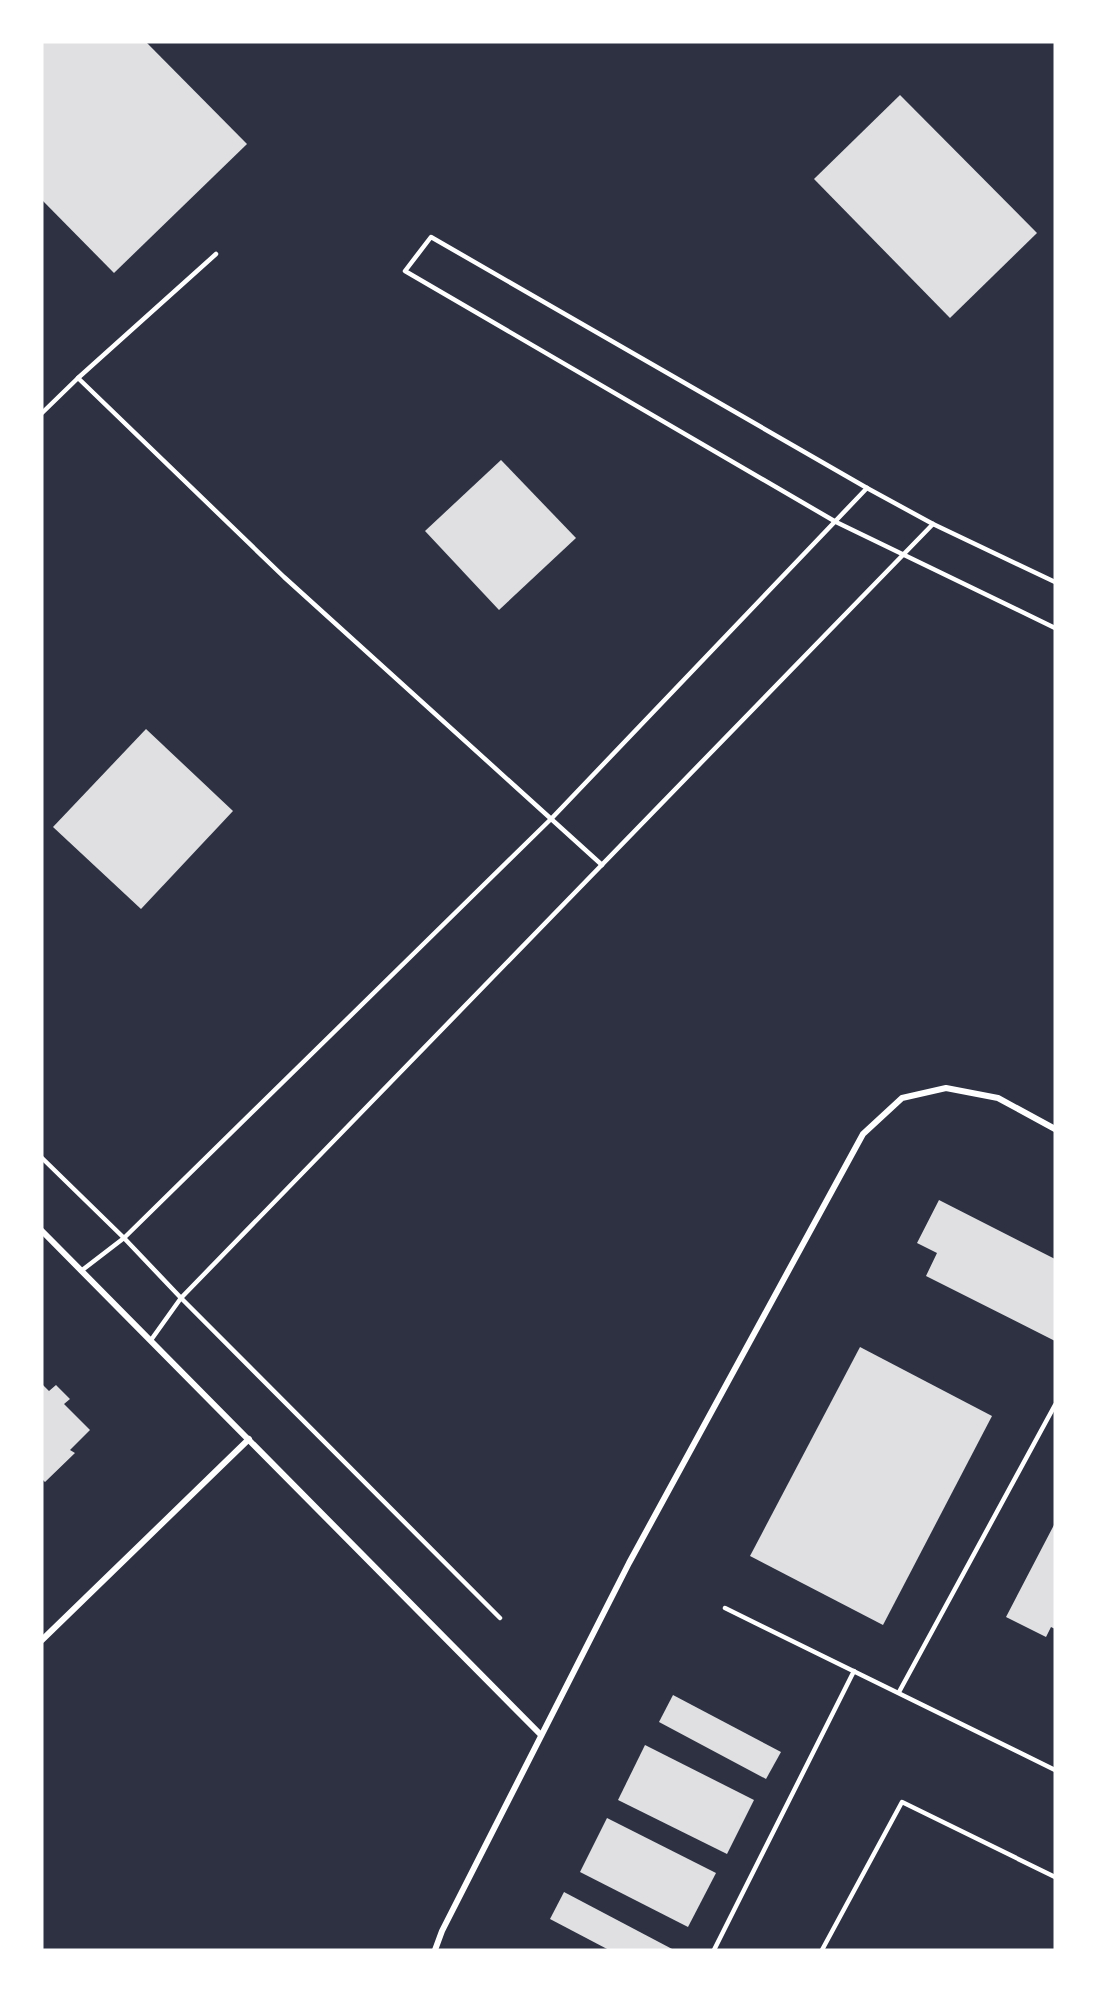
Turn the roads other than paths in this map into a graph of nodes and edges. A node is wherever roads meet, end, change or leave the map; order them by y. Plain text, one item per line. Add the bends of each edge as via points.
1 (216, 254) dead end
2 (78, 378) junction
3 (42, 413) edge
4 (867, 488) junction
5 (836, 522) junction
6 (933, 524) junction
7 (904, 555) junction
8 (1055, 582) edge
9 (1055, 628) edge
10 (552, 818) junction
11 (602, 865) junction
12 (1055, 1129) edge
13 (42, 1158) edge
14 (42, 1231) edge
15 (124, 1238) junction
16 (81, 1271) junction
17 (182, 1298) junction
18 (151, 1340) junction
19 (1055, 1405) edge
20 (249, 1439) junction
21 (725, 1608) dead end
22 (500, 1618) dead end
23 (42, 1640) edge
24 (854, 1671) junction
25 (898, 1692) junction
26 (542, 1735) junction
27 (1055, 1770) edge
28 (1055, 1877) edge
29 (435, 1950) edge
30 (714, 1950) edge
31 (822, 1950) edge

1 - 2 lane
2 - 3 lane
2 - 10 lane via 284,576
4 - 5 lane
4 - 5 lane via 431,237 405,271
4 - 6 lane
5 - 7 lane
5 - 10 lane
6 - 7 lane
6 - 8 lane
7 - 9 lane
7 - 11 lane
10 - 11 lane
10 - 15 lane
11 - 17 lane
12 - 26 street via 998,1098 946,1088 902,1098 863,1134 628,1563
13 - 15 lane
14 - 16 street
15 - 16 lane
15 - 17 lane
16 - 18 street
17 - 18 lane
17 - 22 lane
18 - 20 street
19 - 25 lane
20 - 23 street
20 - 26 street
21 - 24 lane
24 - 25 lane
24 - 30 lane
25 - 27 lane
26 - 29 street
28 - 31 lane via 902,1802

